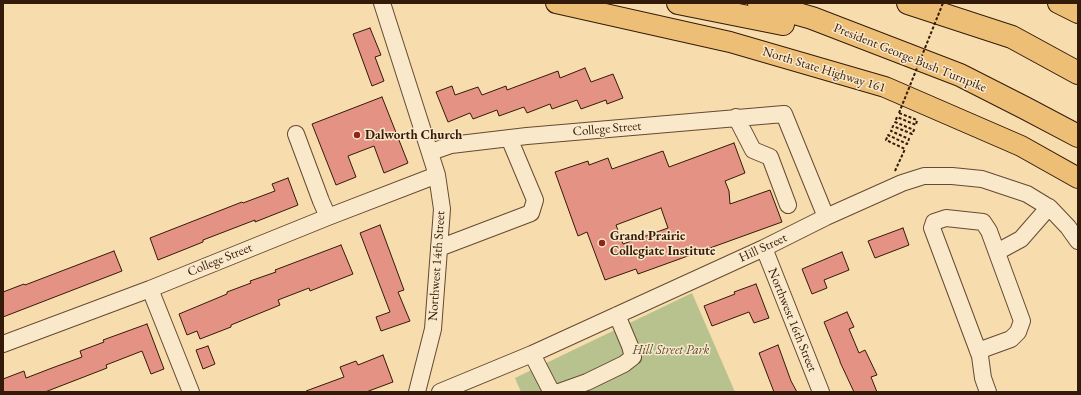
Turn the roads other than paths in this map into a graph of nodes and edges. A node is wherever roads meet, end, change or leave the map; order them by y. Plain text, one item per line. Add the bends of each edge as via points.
1 (382, 3) edge
2 (556, 3) edge
3 (678, 3) edge
4 (759, 3) edge
5 (908, 3) edge
6 (942, 3) edge
7 (1058, 3) edge
8 (1078, 13) edge
9 (1012, 38) junction
10 (881, 44) junction
11 (1078, 74) edge
12 (736, 117) junction
13 (296, 134) dead end
14 (1078, 136) edge
15 (509, 138) junction
16 (430, 152) junction
17 (437, 175) junction
18 (1078, 178) edge
19 (788, 205) dead end
20 (1049, 208) junction
21 (328, 217) junction
22 (826, 217) junction
23 (1078, 242) edge
24 (439, 248) junction
25 (764, 248) junction
26 (997, 252) junction
27 (150, 289) junction
28 (617, 315) junction
29 (3, 344) edge
30 (978, 351) junction
31 (532, 354) junction
32 (191, 392) edge
33 (418, 392) edge
34 (440, 392) edge
35 (555, 392) edge
36 (559, 392) edge
37 (821, 392) edge
38 (988, 392) edge

1 - 16 street, Northwest 14th Street
2 - 18 main road, North State Highway 161 via 730,42 885,88 1021,146
3 - 10 highway
4 - 10 highway, President George Bush Turnpike via 812,18
5 - 9 highway
6 - 9 highway via 966,12
7 - 8 main road
9 - 11 highway
10 - 14 highway, President George Bush Turnpike via 960,76
12 - 15 street, College Street
12 - 19 street via 753,150 770,157
12 - 22 street, College Street via 784,114
13 - 21 street
15 - 16 street, College Street via 451,145
15 - 24 street via 535,200 531,213
16 - 17 street, Northwest 14th Street
17 - 21 street, College Street
17 - 24 street, Northwest 14th Street via 442,209
20 - 22 street, Hill Street via 1027,194 982,179 924,176 902,183
20 - 23 street, Hill Street via 1068,227
20 - 26 street via 1022,239
21 - 27 street, College Street
22 - 25 street, Hill Street
24 - 33 street, Northwest 14th Street via 433,329
25 - 28 street, Hill Street
25 - 37 street, Northwest 16th Street
26 - 30 street via 1022,321 1018,332 1011,338
26 - 30 street via 983,222 946,218 934,222 932,228
27 - 29 street, College Street
27 - 32 street
28 - 31 street, Hill Street
28 - 36 street via 633,357 587,382
30 - 38 street
31 - 34 street, Hill Street
31 - 35 street via 550,390

